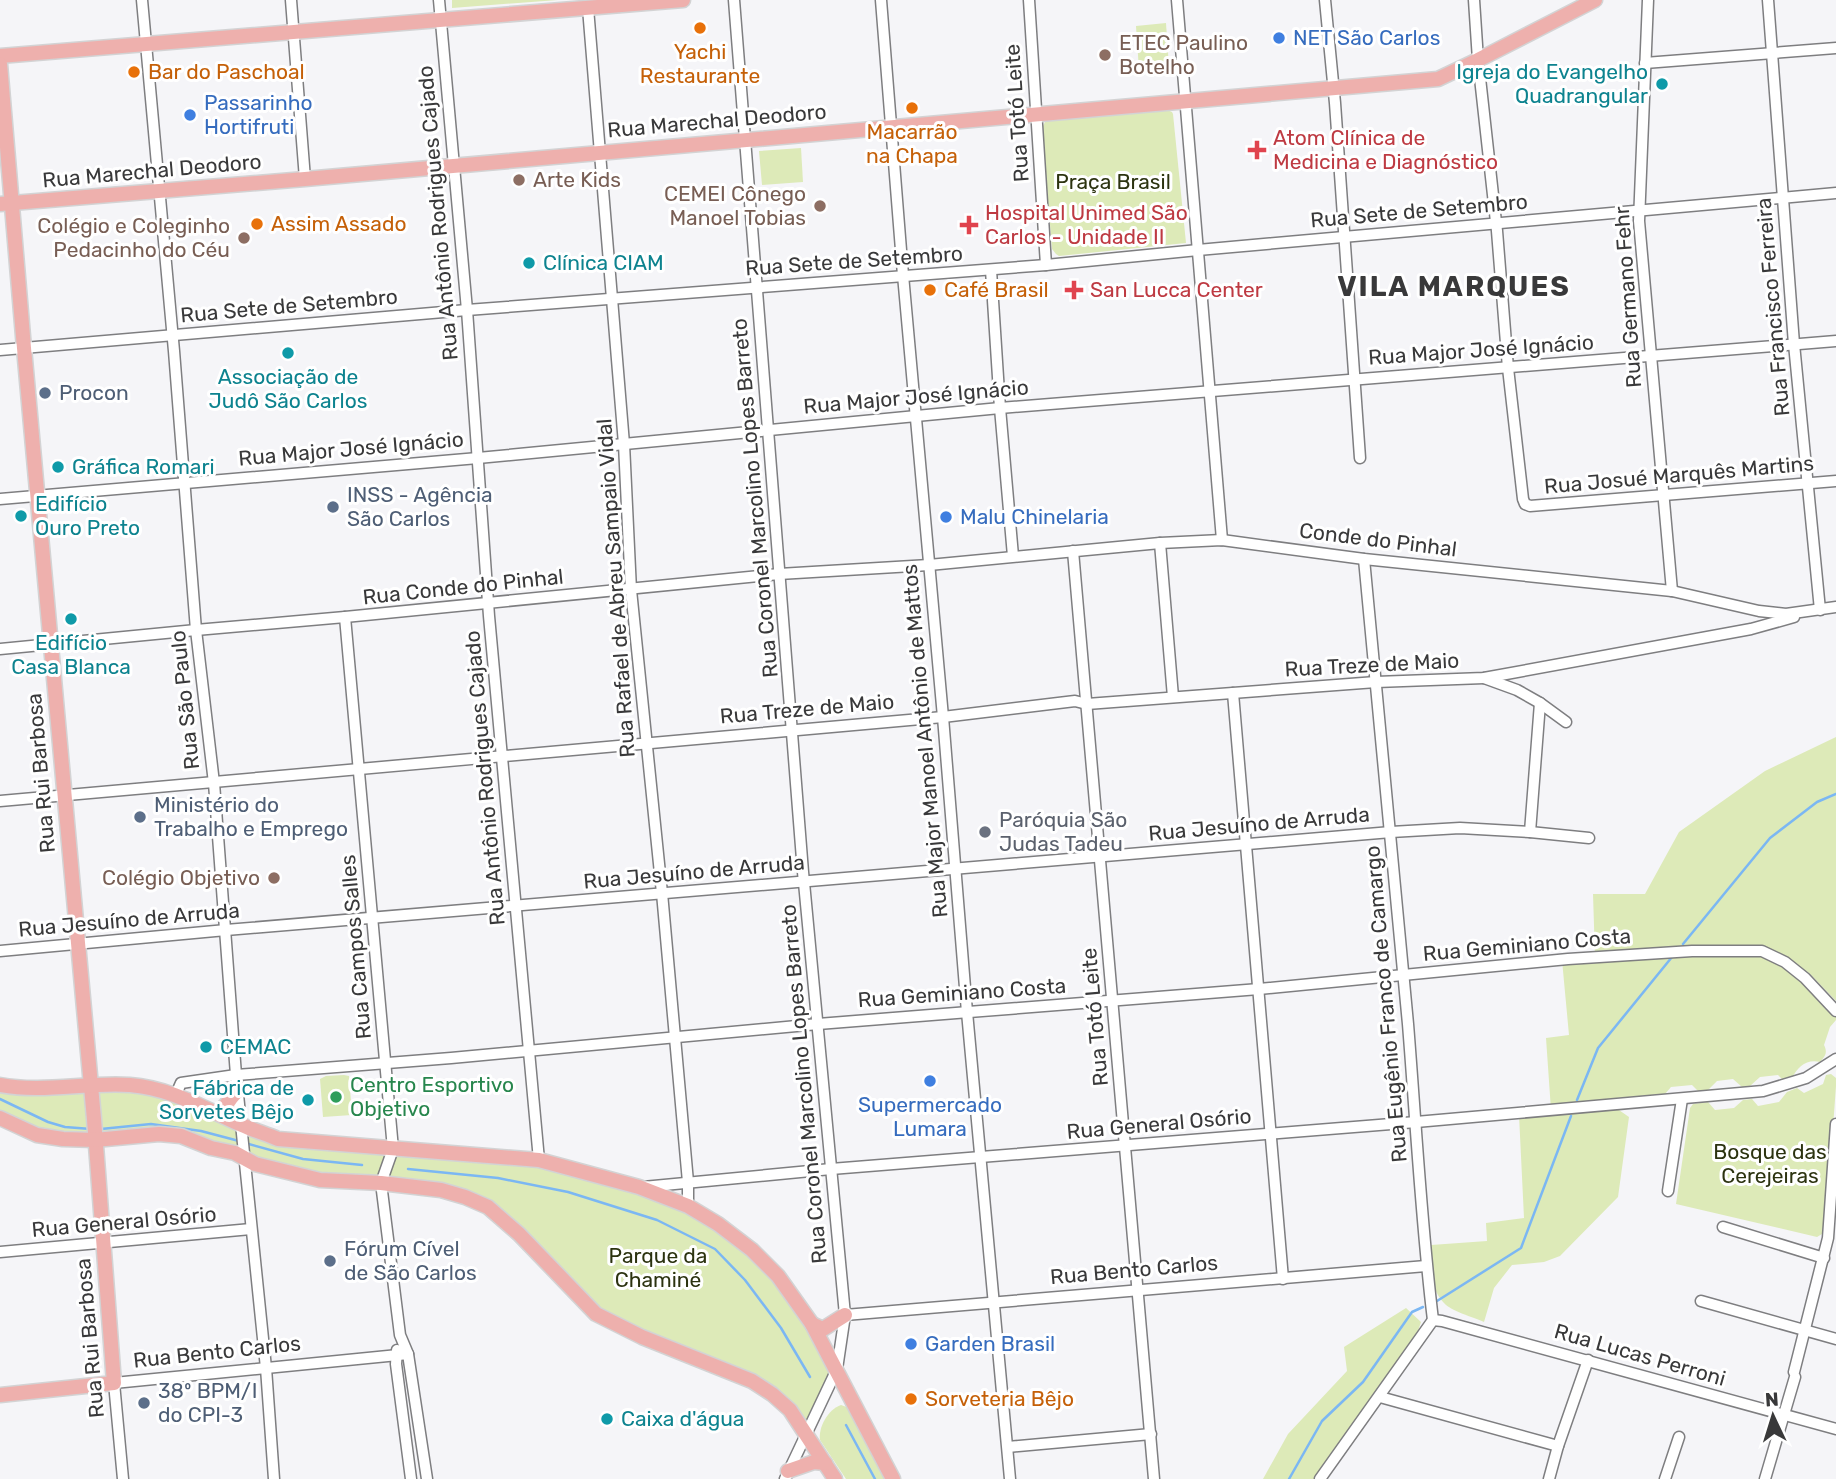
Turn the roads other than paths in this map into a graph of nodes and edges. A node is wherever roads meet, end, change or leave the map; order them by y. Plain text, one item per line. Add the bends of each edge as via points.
1 (142, 0) edge
2 (291, 0) edge
3 (439, 0) edge
4 (683, 0) edge
5 (734, 0) edge
6 (881, 0) edge
7 (1029, 0) edge
8 (1177, 0) edge
9 (1325, 0) edge
10 (1474, 0) edge
11 (1595, 0) edge
12 (1648, 0) edge
13 (1768, 0) edge
14 (588, 8) junction
15 (441, 20) junction
16 (294, 33) junction
17 (145, 45) junction
18 (1836, 48) edge
19 (1771, 53) junction
20 (0, 56) edge
21 (1478, 60) junction
22 (1645, 63) junction
23 (0, 64) edge
24 (1334, 89) junction
25 (1186, 102) junction
26 (1037, 114) junction
27 (892, 127) junction
28 (745, 139) junction
29 (600, 152) junction
30 (453, 165) junction
31 (305, 179) junction
32 (159, 192) junction
33 (1836, 193) edge
34 (1783, 197) junction
35 (6, 204) edge
36 (1639, 211) junction
37 (1496, 223) junction
38 (1344, 237) junction
39 (1198, 250) junction
40 (1046, 265) junction
41 (991, 270) junction
42 (903, 276) junction
43 (757, 287) junction
44 (612, 299) junction
45 (467, 310) junction
46 (172, 335) junction
47 (1836, 341) edge
48 (1794, 344) junction
49 (24, 348) junction
50 (0, 350) edge
51 (1651, 357) junction
52 (1508, 368) junction
53 (1354, 379) junction
54 (1210, 391) junction
55 (1000, 408) junction
56 (915, 415) junction
57 (769, 430) junction
58 (624, 444) junction
59 (478, 458) junction
60 (1360, 458) dead end
61 (1836, 481) edge
62 (184, 482) junction
63 (1808, 483) junction
64 (38, 495) junction
65 (1663, 495) junction
66 (0, 499) edge
67 (1222, 540) junction
68 (1160, 543) junction
69 (1073, 551) junction
70 (1013, 556) junction
71 (1364, 559) junction
72 (929, 565) junction
73 (779, 574) junction
74 (631, 590) junction
75 (1672, 591) junction
76 (488, 603) junction
77 (1836, 607) edge
78 (1820, 610) junction
79 (345, 617) junction
80 (197, 630) junction
81 (51, 645) junction
82 (0, 649) edge
83 (1484, 678) junction
84 (1376, 682) junction
85 (1233, 693) junction
86 (1173, 697) junction
87 (1540, 703) junction
88 (1087, 704) junction
89 (943, 717) junction
90 (1566, 722) dead end
91 (792, 730) junction
92 (646, 743) junction
93 (503, 757) junction
94 (359, 768) junction
95 (214, 783) junction
96 (64, 795) junction
97 (0, 801) edge
98 (1391, 832) junction
99 (1530, 832) junction
100 (1588, 838) dead end
101 (1246, 845) junction
102 (1100, 857) junction
103 (955, 868) junction
104 (804, 882) junction
105 (662, 893) junction
106 (516, 906) junction
107 (372, 918) junction
108 (226, 930) junction
109 (77, 944) junction
110 (0, 951) edge
111 (1403, 975) junction
112 (1259, 989) junction
113 (1113, 1001) junction
114 (1836, 1011) edge
115 (967, 1012) junction
116 (818, 1024) junction
117 (674, 1037) junction
118 (530, 1050) junction
119 (1836, 1059) edge
120 (386, 1063) junction
121 (236, 1075) junction
122 (0, 1085) edge
123 (90, 1086) junction
124 (238, 1091) junction
125 (179, 1096) junction
126 (1682, 1099) junction
127 (216, 1112) junction
128 (0, 1118) edge
129 (1416, 1122) junction
130 (1836, 1124) edge
131 (242, 1130) junction
132 (1270, 1134) junction
133 (95, 1138) junction
134 (1125, 1147) junction
135 (393, 1149) junction
136 (245, 1157) junction
137 (981, 1157) junction
138 (540, 1160) junction
139 (831, 1169) junction
140 (688, 1182) junction
141 (381, 1183) junction
142 (639, 1187) junction
143 (1668, 1191) dead end
144 (688, 1206) junction
145 (1723, 1227) dead end
146 (251, 1229) junction
147 (1832, 1239) edge
148 (103, 1243) junction
149 (0, 1252) edge
150 (1824, 1258) junction
151 (1426, 1266) junction
152 (1283, 1279) junction
153 (1137, 1291) junction
154 (1701, 1301) dead end
155 (993, 1303) junction
156 (845, 1315) junction
157 (1433, 1320) junction
158 (812, 1324) junction
159 (1804, 1330) junction
160 (400, 1335) junction
161 (1836, 1339) edge
162 (408, 1354) junction
163 (396, 1356) junction
164 (1588, 1360) junction
165 (265, 1368) junction
166 (837, 1369) junction
167 (114, 1383) junction
168 (0, 1395) edge
169 (1380, 1397) junction
170 (1783, 1415) junction
171 (1836, 1429) edge
172 (806, 1433) junction
173 (1151, 1434) junction
174 (1679, 1437) dead end
175 (1558, 1446) junction
176 (1008, 1447) junction
177 (825, 1463) junction
178 (787, 1475) edge
179 (1324, 1478) edge
180 (123, 1479) edge
181 (274, 1479) edge
182 (411, 1479) edge
183 (427, 1479) edge
184 (835, 1479) edge
185 (892, 1479) edge
186 (1010, 1479) edge
187 (1154, 1479) edge
188 (1549, 1479) edge
189 (1665, 1479) edge
190 (1765, 1479) edge

1 - 17 street, Rua São Paulo
2 - 16 street
3 - 15 street, Rua Antônio Rodrigues Cajado
4 - 14 main road
5 - 28 street, Rua Coronel Marcolino Lopes Barreto
6 - 27 street, Rua Major Manoel Antônio de Mattos
7 - 26 street, Rua Totó Leite
8 - 25 street
9 - 24 street
10 - 21 street
11 - 21 main road, Rua Marechal Deodoro
12 - 22 street, Rua Germano Fehr
13 - 19 street, Rua Francisco Ferreira
14 - 15 main road
14 - 29 street, Rua Rafael de Abreu Sampaio Vidal
15 - 16 main road
15 - 30 street, Rua Antônio Rodrigues Cajado
16 - 17 main road
16 - 31 street
17 - 20 main road
17 - 32 street, Rua São Paulo
18 - 19 street
19 - 22 street
19 - 34 street, Rua Francisco Ferreira
21 - 24 main road, Rua Marechal Deodoro via 1438,79
21 - 37 street
22 - 36 street, Rua Germano Fehr
23 - 35 main road, Rua Rui Barbosa
24 - 25 main road, Rua Marechal Deodoro
24 - 38 street
25 - 26 main road, Rua Marechal Deodoro
25 - 39 street
26 - 27 main road, Rua Marechal Deodoro
26 - 40 street, Rua Totó Leite
27 - 28 main road, Rua Marechal Deodoro
27 - 42 street, Rua Major Manoel Antônio de Mattos
28 - 29 main road, Rua Marechal Deodoro
28 - 43 street, Rua Coronel Marcolino Lopes Barreto
29 - 30 main road, Rua Marechal Deodoro
29 - 44 street, Rua Rafael de Abreu Sampaio Vidal
30 - 31 main road, Rua Marechal Deodoro
30 - 45 street, Rua Antônio Rodrigues Cajado
31 - 32 main road, Rua Marechal Deodoro
32 - 35 main road, Rua Marechal Deodoro
32 - 46 street, Rua São Paulo
33 - 34 street, Rua Sete de Setembro
34 - 36 street, Rua Sete de Setembro
34 - 48 street, Rua Francisco Ferreira
35 - 49 main road, Rua Rui Barbosa
36 - 37 street, Rua Sete de Setembro
36 - 51 street, Rua Germano Fehr
37 - 38 street, Rua Sete de Setembro
37 - 52 street
38 - 39 street, Rua Sete de Setembro
38 - 53 street
39 - 40 street, Rua Sete de Setembro
39 - 54 street
40 - 41 street, Rua Sete de Setembro
41 - 42 street, Rua Sete de Setembro
41 - 55 street
42 - 43 street, Rua Sete de Setembro
42 - 56 street, Rua Major Manoel Antônio de Mattos
43 - 44 street, Rua Sete de Setembro
43 - 57 street, Rua Coronel Marcolino Lopes Barreto
44 - 45 street, Rua Sete de Setembro
44 - 58 street, Rua Rafael de Abreu Sampaio Vidal
45 - 46 street, Rua Sete de Setembro
45 - 59 street, Rua Antônio Rodrigues Cajado
46 - 49 street, Rua Sete de Setembro
46 - 62 street, Rua São Paulo
47 - 48 street, Rua Major José Ignácio
48 - 51 street, Rua Major José Ignácio
48 - 63 street, Rua Francisco Ferreira
49 - 50 street, Rua Sete de Setembro
49 - 64 main road, Rua Rui Barbosa
51 - 52 street, Rua Major José Ignácio
51 - 65 street, Rua Germano Fehr
52 - 53 street, Rua Major José Ignácio
52 - 65 street, Rua Josué Marquês Martins via 1525,504
53 - 54 street, Rua Major José Ignácio
53 - 60 street
54 - 55 street, Rua Major José Ignácio
54 - 67 street
55 - 56 street, Rua Major José Ignácio
55 - 70 street
56 - 57 street, Rua Major José Ignácio
56 - 72 street, Rua Major Manoel Antônio de Mattos
57 - 58 street, Rua Major José Ignácio
57 - 73 street, Rua Coronel Marcolino Lopes Barreto
58 - 59 street, Rua Major José Ignácio
58 - 74 street, Rua Rafael de Abreu Sampaio Vidal
59 - 62 street, Rua Major José Ignácio
59 - 76 street, Rua Antônio Rodrigues Cajado
61 - 63 street, Rua Josué Marquês Martins
62 - 64 street, Rua Major José Ignácio
62 - 80 street, Rua São Paulo
63 - 65 street, Rua Josué Marquês Martins
63 - 78 street, Rua Francisco Ferreira
64 - 66 street, Rua Major José Ignácio
64 - 81 main road, Rua Rui Barbosa
65 - 75 street, Rua Germano Fehr
67 - 68 street, Conde do Pinhal
67 - 71 street, Conde do Pinhal
68 - 69 street, Conde do Pinhal
68 - 86 street
69 - 70 street, Conde do Pinhal
69 - 88 street, Rua Totó Leite
70 - 72 street, Conde do Pinhal
71 - 75 street, Conde do Pinhal
71 - 84 street, Rua Eugênio Franco de Camargo
72 - 73 street, Rua Conde do Pinhal
72 - 89 street, Rua Major Manoel Antônio de Mattos
73 - 74 street, Rua Conde do Pinhal
73 - 91 street, Rua Coronel Marcolino Lopes Barreto
74 - 76 street, Rua Conde do Pinhal
74 - 92 street, Rua Rafael de Abreu Sampaio Vidal
75 - 78 street, Conde do Pinhal via 1772,613
76 - 79 street, Rua Conde do Pinhal
76 - 93 street, Rua Antônio Rodrigues Cajado
77 - 78 street
78 - 83 street, Rua Treze de Maio via 1751,629
79 - 80 street, Rua Conde do Pinhal
79 - 94 street, Rua Campos Salles
80 - 81 street, Rua Conde do Pinhal
80 - 95 street, Rua São Paulo
81 - 82 street, Rua Conde do Pinhal
81 - 96 main road, Rua Rui Barbosa
83 - 84 street, Rua Treze de Maio
83 - 87 street
84 - 85 street, Rua Treze de Maio
84 - 98 street, Rua Eugênio Franco de Camargo
85 - 86 street, Rua Treze de Maio
85 - 101 street
86 - 88 street, Rua Treze de Maio
87 - 90 street
87 - 99 street
88 - 89 street, Rua Treze de Maio via 1075,701
88 - 102 street, Rua Totó Leite
89 - 91 street, Rua Treze de Maio
89 - 103 street, Rua Major Manoel Antônio de Mattos
91 - 92 street, Rua Treze de Maio
91 - 104 street, Rua Coronel Marcolino Lopes Barreto
92 - 93 street, Rua Treze de Maio
92 - 105 street, Rua Rafael de Abreu Sampaio Vidal
93 - 94 street, Rua Treze de Maio
93 - 106 street, Rua Antônio Rodrigues Cajado
94 - 95 street, Rua Treze de Maio
94 - 107 street, Rua Campos Salles
95 - 96 street, Rua Treze de Maio
95 - 108 street, Rua São Paulo
96 - 97 street, Rua Treze de Maio
96 - 109 main road, Rua Rui Barbosa
98 - 99 street, Rua Jesuíno de Arruda via 1460,828
98 - 101 street, Rua Jesuíno de Arruda
98 - 111 street, Rua Eugênio Franco de Camargo
99 - 100 street, Rua Jesuíno de Arruda
101 - 102 street, Rua Jesuíno de Arruda
101 - 112 street
102 - 103 street, Rua Jesuíno de Arruda
102 - 113 street, Rua Totó Leite
103 - 104 street, Rua Jesuíno de Arruda
103 - 115 street, Rua Major Manoel Antônio de Mattos
104 - 105 street, Rua Jesuíno de Arruda
104 - 116 street, Rua Coronel Marcolino Lopes Barreto
105 - 106 street, Rua Jesuíno de Arruda
105 - 117 street, Rua Rafael de Abreu Sampaio Vidal
106 - 107 street, Rua Jesuíno de Arruda
106 - 118 street, Rua Antônio Rodrigues Cajado
107 - 108 street, Rua Jesuíno de Arruda
107 - 120 street, Rua Campos Salles
108 - 109 street, Rua Jesuíno de Arruda
108 - 121 street, Rua São Paulo
109 - 110 street, Rua Jesuíno de Arruda
109 - 123 main road, Rua Rui Barbosa
111 - 112 street, Rua Geminiano Costa
111 - 114 street, Rua Geminiano Costa via 1568,959 1762,951 1795,970
111 - 129 street, Rua Eugênio Franco de Camargo
112 - 113 street, Rua Geminiano Costa
112 - 132 street
113 - 115 street, Rua Geminiano Costa
113 - 134 street, Rua Totó Leite
115 - 116 street, Rua Geminiano Costa
115 - 137 street, Rua Major Manoel Antônio de Mattos
116 - 117 street, Rua Geminiano Costa
116 - 139 street, Rua Coronel Marcolino Lopes Barreto
117 - 118 street, Rua Geminiano Costa
117 - 140 street, Rua Rafael de Abreu Sampaio Vidal
118 - 120 street, Rua Geminiano Costa
118 - 138 street, Rua Antônio Rodrigues Cajado
119 - 126 street, Rua General Osório via 1806,1078 1763,1091
120 - 121 street, Rua Geminiano Costa
120 - 135 street, Rua Campos Salles
121 - 124 street, Rua São Paulo
121 - 125 street, Rua Geminiano Costa via 181,1083
122 - 123 main road
123 - 125 main road via 129,1085
123 - 133 main road, Rua Rui Barbosa
124 - 127 main road
124 - 131 street, Rua São Paulo
125 - 127 main road
126 - 129 street, Rua General Osório
126 - 143 street
127 - 131 main road
128 - 133 main road via 37,1135
129 - 132 street, Rua General Osório
129 - 151 street, Rua Eugênio Franco de Camargo
130 - 147 street
131 - 135 main road via 278,1139
131 - 136 street, Rua São Paulo
132 - 134 street, Rua General Osório
132 - 152 street
133 - 136 main road via 181,1136
133 - 148 main road, Rua Rui Barbosa
134 - 137 street, Rua General Osório
134 - 153 street, Rua Totó Leite
135 - 138 main road
135 - 141 street
136 - 141 main road via 320,1180
136 - 146 street, Rua São Paulo
137 - 139 street, Rua General Osório
137 - 155 street, Rua Major Manoel Antônio de Mattos
138 - 142 main road
139 - 140 street, Rua General Osório
139 - 156 street, Rua Coronel Marcolino Lopes Barreto
140 - 142 street, Rua General Osório
140 - 144 street, Rua Rafael de Abreu Sampaio Vidal
141 - 160 street
141 - 172 main road via 441,1190 488,1207 596,1314 752,1381 790,1410
142 - 144 main road
144 - 158 main road via 752,1250 778,1276
145 - 150 street
146 - 148 street, Rua General Osório
146 - 165 street, Rua São Paulo
147 - 150 street
148 - 149 street, Rua General Osório
148 - 167 main road, Rua Rui Barbosa
150 - 159 street
151 - 152 street, Rua Bento Carlos
151 - 157 street, Rua Eugênio Franco de Camargo
152 - 153 street, Rua Bento Carlos
153 - 155 street, Rua Bento Carlos
153 - 173 street, Rua Totó Leite
154 - 159 street
155 - 156 street, Rua Bento Carlos
155 - 176 street, Rua Major Manoel Antônio de Mattos
156 - 158 main road via 823,1329
156 - 166 street, Rua Coronel Marcolino Lopes Barreto
157 - 164 street, Rua Lucas Perroni
157 - 169 street
158 - 166 main road
159 - 161 street
159 - 170 street
160 - 162 street
160 - 163 street
162 - 163 street, Rua Bento Carlos
162 - 183 street
163 - 165 street, Rua Bento Carlos
163 - 182 street
164 - 170 street, Rua Lucas Perroni
164 - 175 street
165 - 167 street, Rua Bento Carlos
165 - 181 street, Rua São Paulo
166 - 172 street, Rua Coronel Marcolino Lopes Barreto
166 - 185 main road
167 - 168 main road, Rua Bento Carlos
167 - 180 street, Rua Rui Barbosa
169 - 175 street
169 - 179 street
170 - 171 street, Rua Lucas Perroni
170 - 190 street
172 - 177 main road
172 - 178 street, Rua Coronel Marcolino Lopes Barreto
173 - 176 street
173 - 187 street, Rua Totó Leite
174 - 189 street
175 - 188 street
176 - 186 street, Rua Major Manoel Antônio de Mattos
177 - 178 main road via 814,1462
177 - 184 main road

